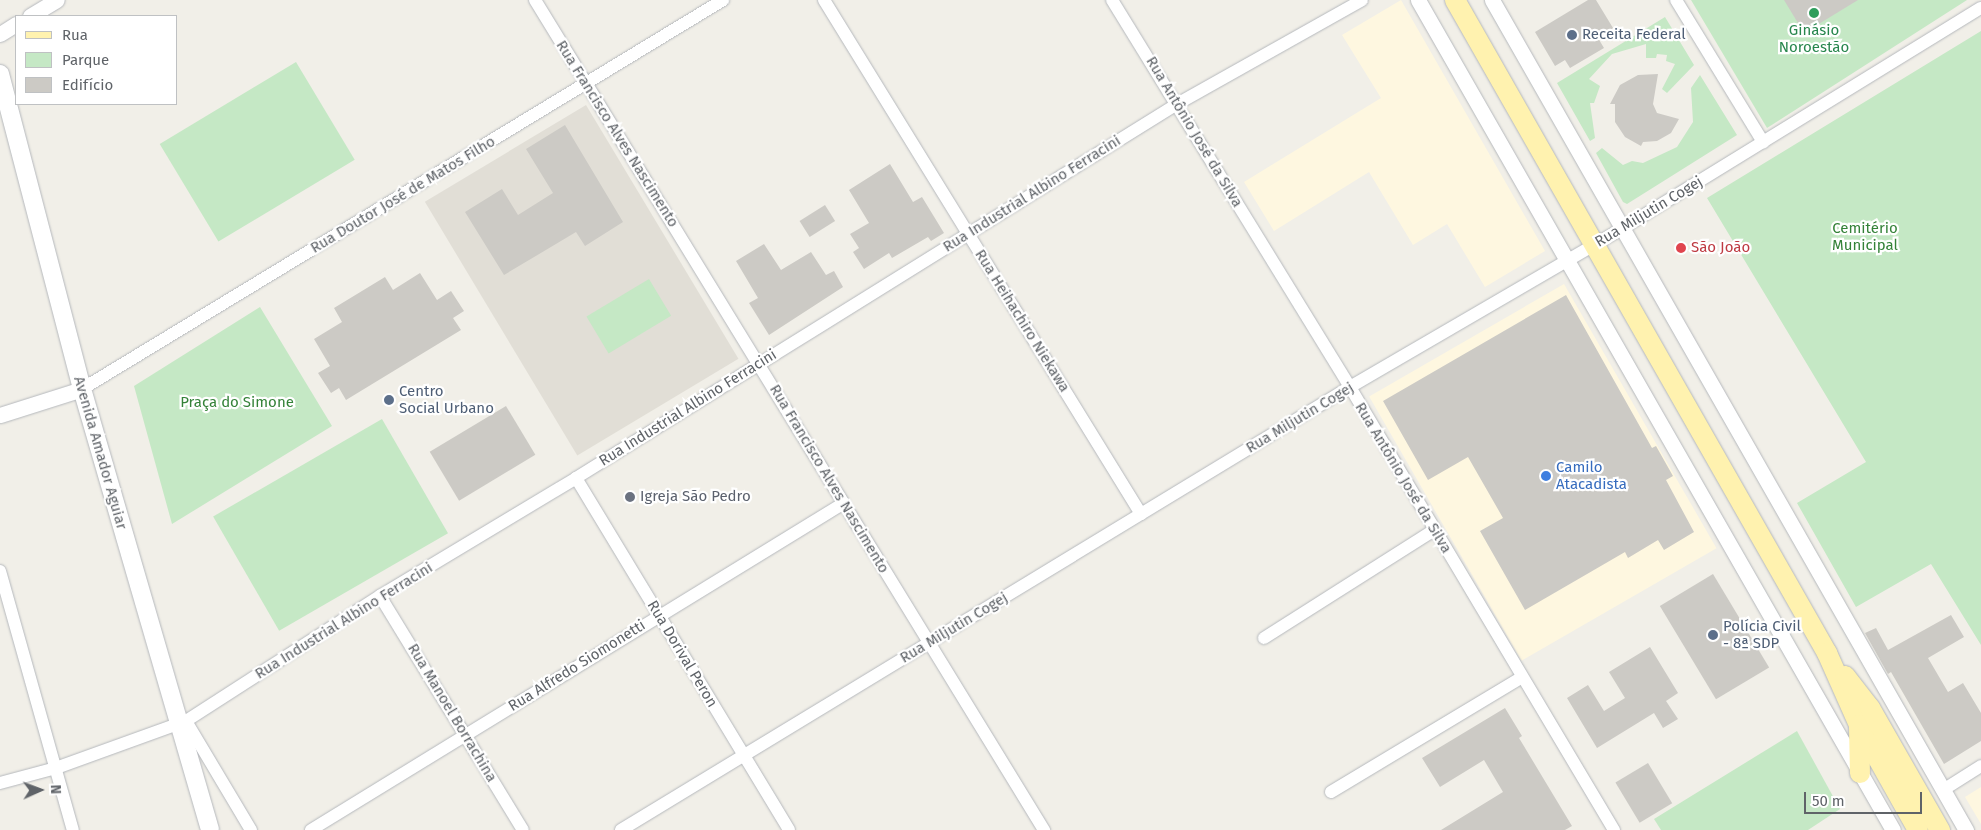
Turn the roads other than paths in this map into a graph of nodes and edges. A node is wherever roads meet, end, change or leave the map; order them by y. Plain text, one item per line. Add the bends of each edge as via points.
1 (57, 0) edge
2 (536, 0) edge
3 (723, 0) edge
4 (824, 0) edge
5 (1112, 0) edge
6 (1362, 0) edge
7 (1418, 0) edge
8 (1455, 0) edge
9 (1492, 0) edge
10 (1676, 0) edge
11 (1981, 8) edge
12 (32, 15) edge
13 (15, 25) edge
14 (0, 34) edge
15 (0, 74) edge
16 (587, 83) junction
17 (1177, 104) junction
18 (1763, 142) junction
19 (1623, 228) junction
20 (968, 233) junction
21 (1594, 245) junction
22 (1567, 261) junction
23 (759, 365) junction
24 (1350, 387) junction
25 (82, 390) junction
26 (0, 415) edge
27 (576, 478) junction
28 (844, 503) junction
29 (1141, 514) junction
30 (1434, 530) junction
31 (0, 571) edge
32 (380, 596) junction
33 (659, 615) junction
34 (1264, 638) dead end
35 (929, 643) junction
36 (1827, 653) junction
37 (1521, 678) junction
38 (182, 723) junction
39 (1859, 725) junction
40 (466, 736) junction
41 (744, 755) junction
42 (1981, 766) edge
43 (56, 768) junction
44 (1860, 773) junction
45 (0, 783) edge
46 (1943, 790) junction
47 (1331, 792) dead end
48 (1923, 802) junction
49 (1888, 828) edge
50 (73, 830) edge
51 (210, 830) edge
52 (251, 830) edge
53 (312, 830) edge
54 (523, 830) edge
55 (621, 830) edge
56 (789, 830) edge
57 (1044, 830) edge
58 (1614, 830) edge
59 (1918, 830) edge
60 (1940, 830) edge
61 (1966, 830) edge

1 - 12 street
2 - 16 street, Rua Francisco Alves Nascimento
3 - 16 street, Rua Doutor José de Matos Filho
4 - 20 street, Rua Heihachiro Niekawa
5 - 17 street, Rua Antônio José da Silva
6 - 17 street, Rua Industrial Albino Ferracini
7 - 22 street
8 - 21 main road
9 - 19 street
10 - 18 street
11 - 18 street, Rua Miljutin Cogej
13 - 14 street
15 - 25 main road, Avenida Amador Aguiar
16 - 23 street, Rua Francisco Alves Nascimento
16 - 25 street, Rua Doutor José de Matos Filho
17 - 20 street, Rua Industrial Albino Ferracini
17 - 24 street, Rua Antônio José da Silva
18 - 19 street, Rua Miljutin Cogej
19 - 21 street, Rua Miljutin Cogej
19 - 46 street
20 - 23 street, Rua Industrial Albino Ferracini
20 - 29 street, Rua Heihachiro Niekawa
21 - 22 street, Rua Miljutin Cogej
21 - 36 main road
22 - 24 street, Rua Miljutin Cogej
22 - 44 street
23 - 27 street, Rua Industrial Albino Ferracini
23 - 28 street, Rua Francisco Alves Nascimento
24 - 29 street, Rua Miljutin Cogej
24 - 30 street, Rua Antônio José da Silva
25 - 26 street
25 - 38 main road, Avenida Amador Aguiar
27 - 32 street, Rua Industrial Albino Ferracini
27 - 33 street, Rua Dorival Peron
28 - 33 street, Rua Alfredo Siomonetti
28 - 35 street, Rua Francisco Alves Nascimento
29 - 35 street, Rua Miljutin Cogej
30 - 34 street
30 - 37 street, Rua Antônio José da Silva
31 - 43 street
32 - 38 street, Rua Industrial Albino Ferracini
32 - 40 street, Rua Manoel Borrachina
33 - 40 street, Rua Alfredo Siomonetti
33 - 41 street, Rua Dorival Peron
35 - 41 street, Rua Miljutin Cogej
35 - 57 street, Rua Francisco Alves Nascimento
36 - 39 main road
36 - 48 main road via 1870,708
37 - 47 street
37 - 58 street, Rua Antônio José da Silva
38 - 43 street, Rua Industrial Albino Ferracini
38 - 51 main road, Avenida Amador Aguiar
38 - 52 street
39 - 44 main road
39 - 59 main road
40 - 53 street, Rua Alfredo Siomonetti
40 - 54 street, Rua Manoel Borrachina
41 - 55 street, Rua Miljutin Cogej
41 - 56 street, Rua Dorival Peron
42 - 46 street
43 - 45 street, Rua Industrial Albino Ferracini
43 - 50 street
44 - 49 street
46 - 48 street
46 - 61 street
48 - 60 main road

